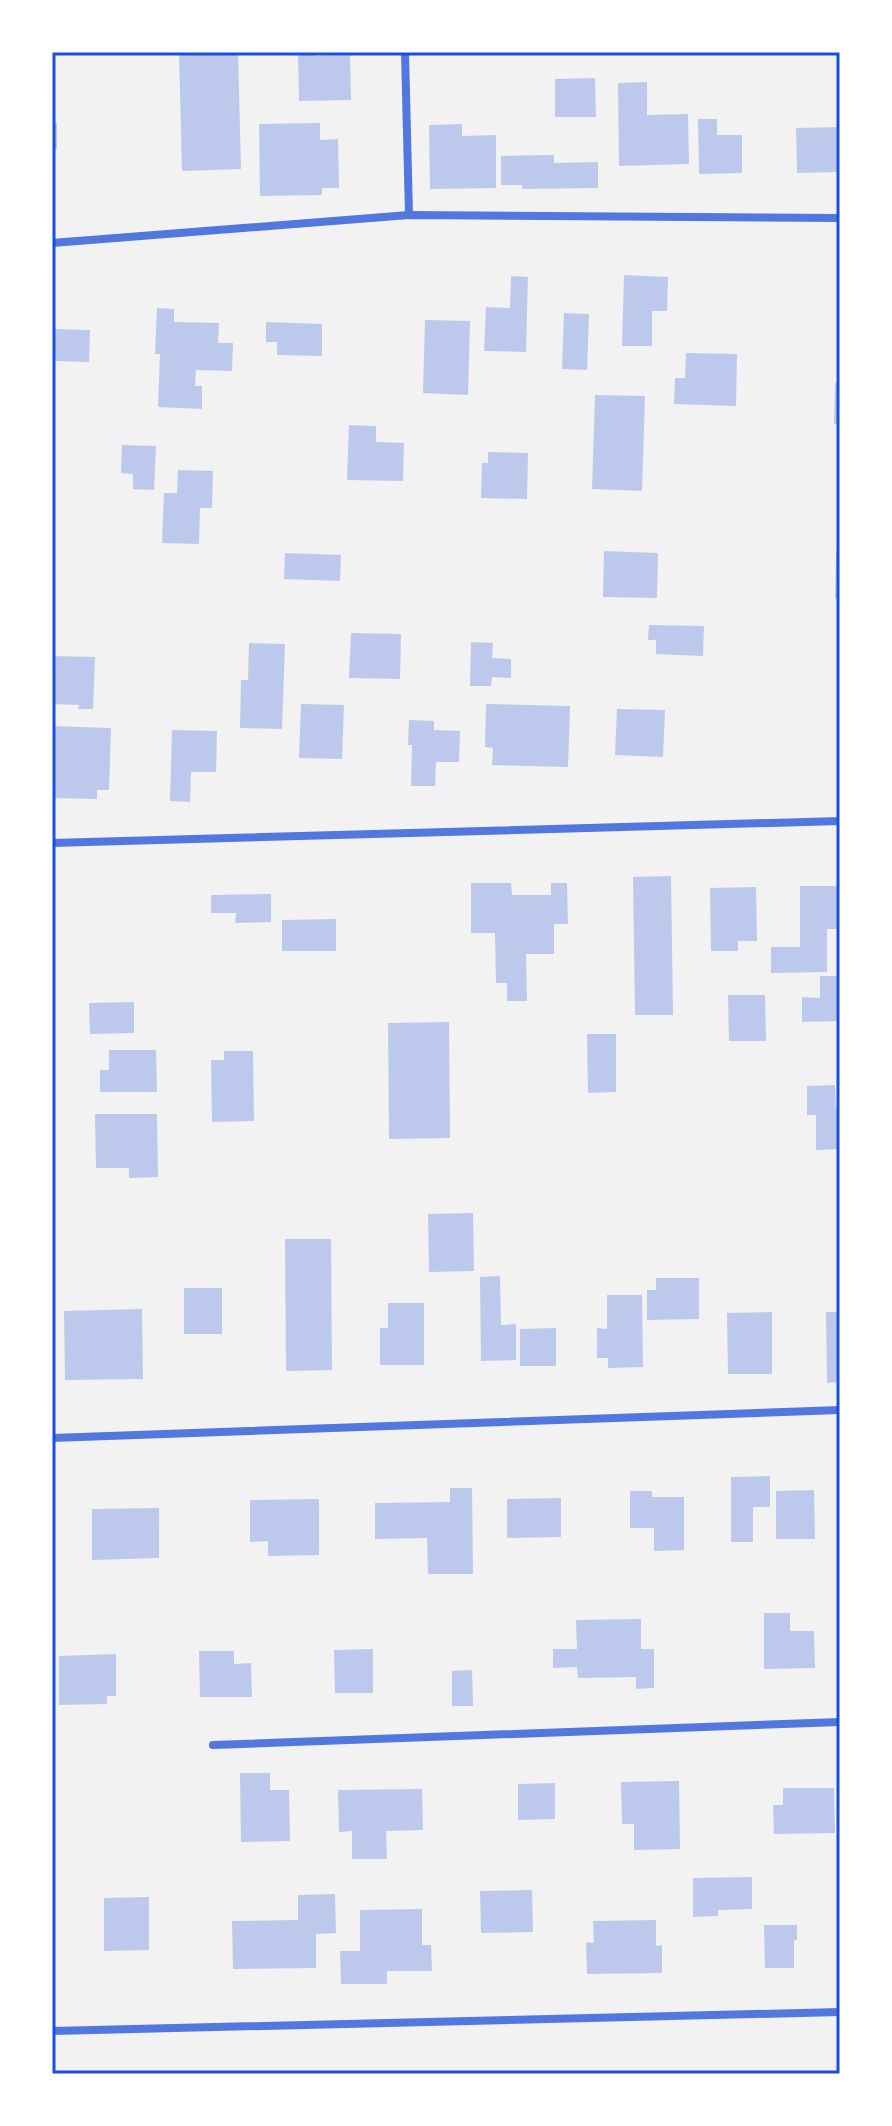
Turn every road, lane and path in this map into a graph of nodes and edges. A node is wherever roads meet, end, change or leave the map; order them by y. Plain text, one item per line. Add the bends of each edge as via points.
1 (405, 52) edge
2 (409, 215) junction
3 (840, 218) edge
4 (52, 243) edge
5 (840, 821) edge
6 (52, 843) edge
7 (840, 1410) edge
8 (52, 1438) edge
9 (840, 1722) edge
10 (213, 1745) dead end
11 (840, 2012) edge
12 (52, 2031) edge

1 - 2 street
2 - 3 street
2 - 4 street
5 - 6 street
7 - 8 street
9 - 10 street
11 - 12 street

